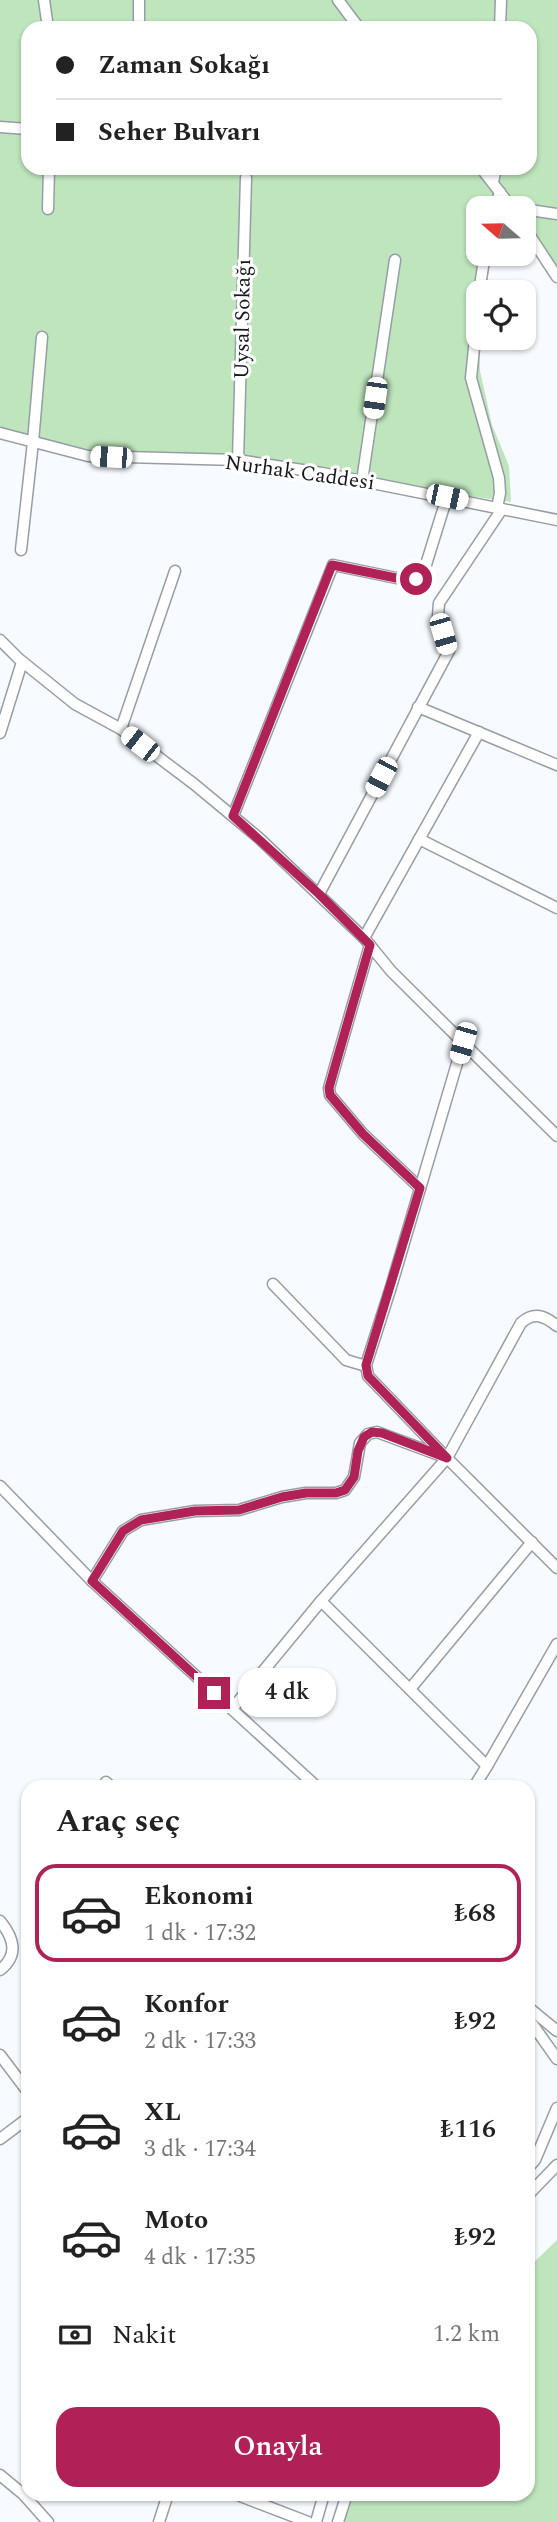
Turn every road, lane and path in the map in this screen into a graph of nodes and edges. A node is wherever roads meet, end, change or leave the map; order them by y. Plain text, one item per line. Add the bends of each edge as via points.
1 (44, 0) edge
2 (139, 0) edge
3 (338, 0) edge
4 (500, 0) edge
5 (47, 21) edge
6 (139, 21) edge
7 (354, 21) edge
8 (500, 21) edge
9 (0, 127) edge
10 (21, 128) edge
11 (50, 175) edge
12 (486, 175) edge
13 (494, 175) edge
14 (246, 178) dead end
15 (492, 182) junction
16 (500, 192) junction
17 (499, 196) edge
18 (504, 196) edge
19 (48, 209) dead end
20 (536, 211) edge
21 (557, 214) edge
22 (536, 245) edge
23 (395, 260) dead end
24 (557, 277) edge
25 (42, 337) dead end
26 (474, 350) edge
27 (0, 433) edge
28 (33, 442) junction
29 (238, 460) junction
30 (362, 481) junction
31 (447, 497) junction
32 (500, 508) junction
33 (557, 520) edge
34 (21, 550) dead end
35 (175, 572) dead end
36 (0, 640) edge
37 (22, 662) junction
38 (418, 707) junction
39 (121, 729) junction
40 (479, 732) junction
41 (0, 733) edge
42 (557, 765) edge
43 (233, 816) junction
44 (419, 839) junction
45 (319, 894) junction
46 (557, 908) edge
47 (367, 942) junction
48 (463, 1043) junction
49 (557, 1136) edge
50 (420, 1188) junction
51 (273, 1284) dead end
52 (557, 1326) edge
53 (366, 1366) junction
54 (447, 1458) junction
55 (0, 1486) edge
56 (532, 1542) junction
57 (557, 1568) edge
58 (92, 1581) junction
59 (321, 1601) junction
60 (557, 1644) edge
61 (410, 1689) junction
62 (232, 1709) junction
63 (487, 1766) junction
64 (309, 1780) edge
65 (478, 1780) edge
66 (0, 1921) edge
67 (0, 1970) edge
68 (535, 2013) edge
69 (535, 2028) edge
70 (557, 2031) edge
71 (0, 2055) edge
72 (557, 2059) edge
73 (21, 2083) edge
74 (557, 2108) edge
75 (21, 2123) edge
76 (0, 2139) edge
77 (535, 2160) edge
78 (557, 2165) edge
79 (535, 2188) edge
80 (0, 2475) edge
81 (21, 2492) edge
82 (29, 2501) edge
83 (166, 2501) edge
84 (253, 2501) edge
85 (322, 2501) edge
86 (345, 2501) edge
87 (48, 2522) edge
88 (159, 2522) edge
89 (308, 2522) edge
90 (316, 2522) edge
91 (338, 2522) edge

1 - 5 street
2 - 6 street
3 - 7 street
4 - 8 street
9 - 10 street
11 - 19 street
12 - 15 street
13 - 15 street
14 - 29 street, Uysal Sokağı
15 - 16 street
16 - 17 street
16 - 18 street
20 - 21 street
22 - 24 street
23 - 30 street
25 - 28 street
26 - 32 street via 471,378 499,478
27 - 28 street, Nurhak Caddesi
28 - 29 street, Nurhak Caddesi via 88,456
28 - 34 street
29 - 30 street, Nurhak Caddesi
30 - 31 street, Nurhak Caddesi
31 - 32 street, Nurhak Caddesi
31 - 43 street via 424,571 416,579 332,565
32 - 33 street, Nurhak Caddesi
32 - 38 street via 439,603 438,616 449,651
35 - 39 street
36 - 37 street
37 - 39 street via 75,704
37 - 41 street
38 - 40 street
38 - 45 street
39 - 43 street
40 - 42 street
40 - 44 street
43 - 45 street
44 - 46 street
44 - 47 street
45 - 47 street
47 - 48 street
47 - 50 street via 330,1095
48 - 49 street
48 - 50 street
50 - 53 street
51 - 53 street via 346,1360
52 - 54 street via 535,1315 522,1322
53 - 54 street via 368,1376
54 - 56 street
54 - 58 street via 372,1432 360,1443 354,1477 345,1490 282,1497 239,1510 141,1520 123,1531
54 - 59 street
55 - 58 street
56 - 57 street
56 - 61 street
58 - 62 street
59 - 61 street
59 - 62 street
60 - 63 street
61 - 63 street
62 - 64 street
63 - 65 street
66 - 67 street via 13,1951
68 - 70 street
69 - 72 street
71 - 73 street
74 - 77 street
75 - 76 street
78 - 79 street
80 - 81 street
82 - 87 street
83 - 88 street
84 - 89 street
85 - 90 street
86 - 91 street

